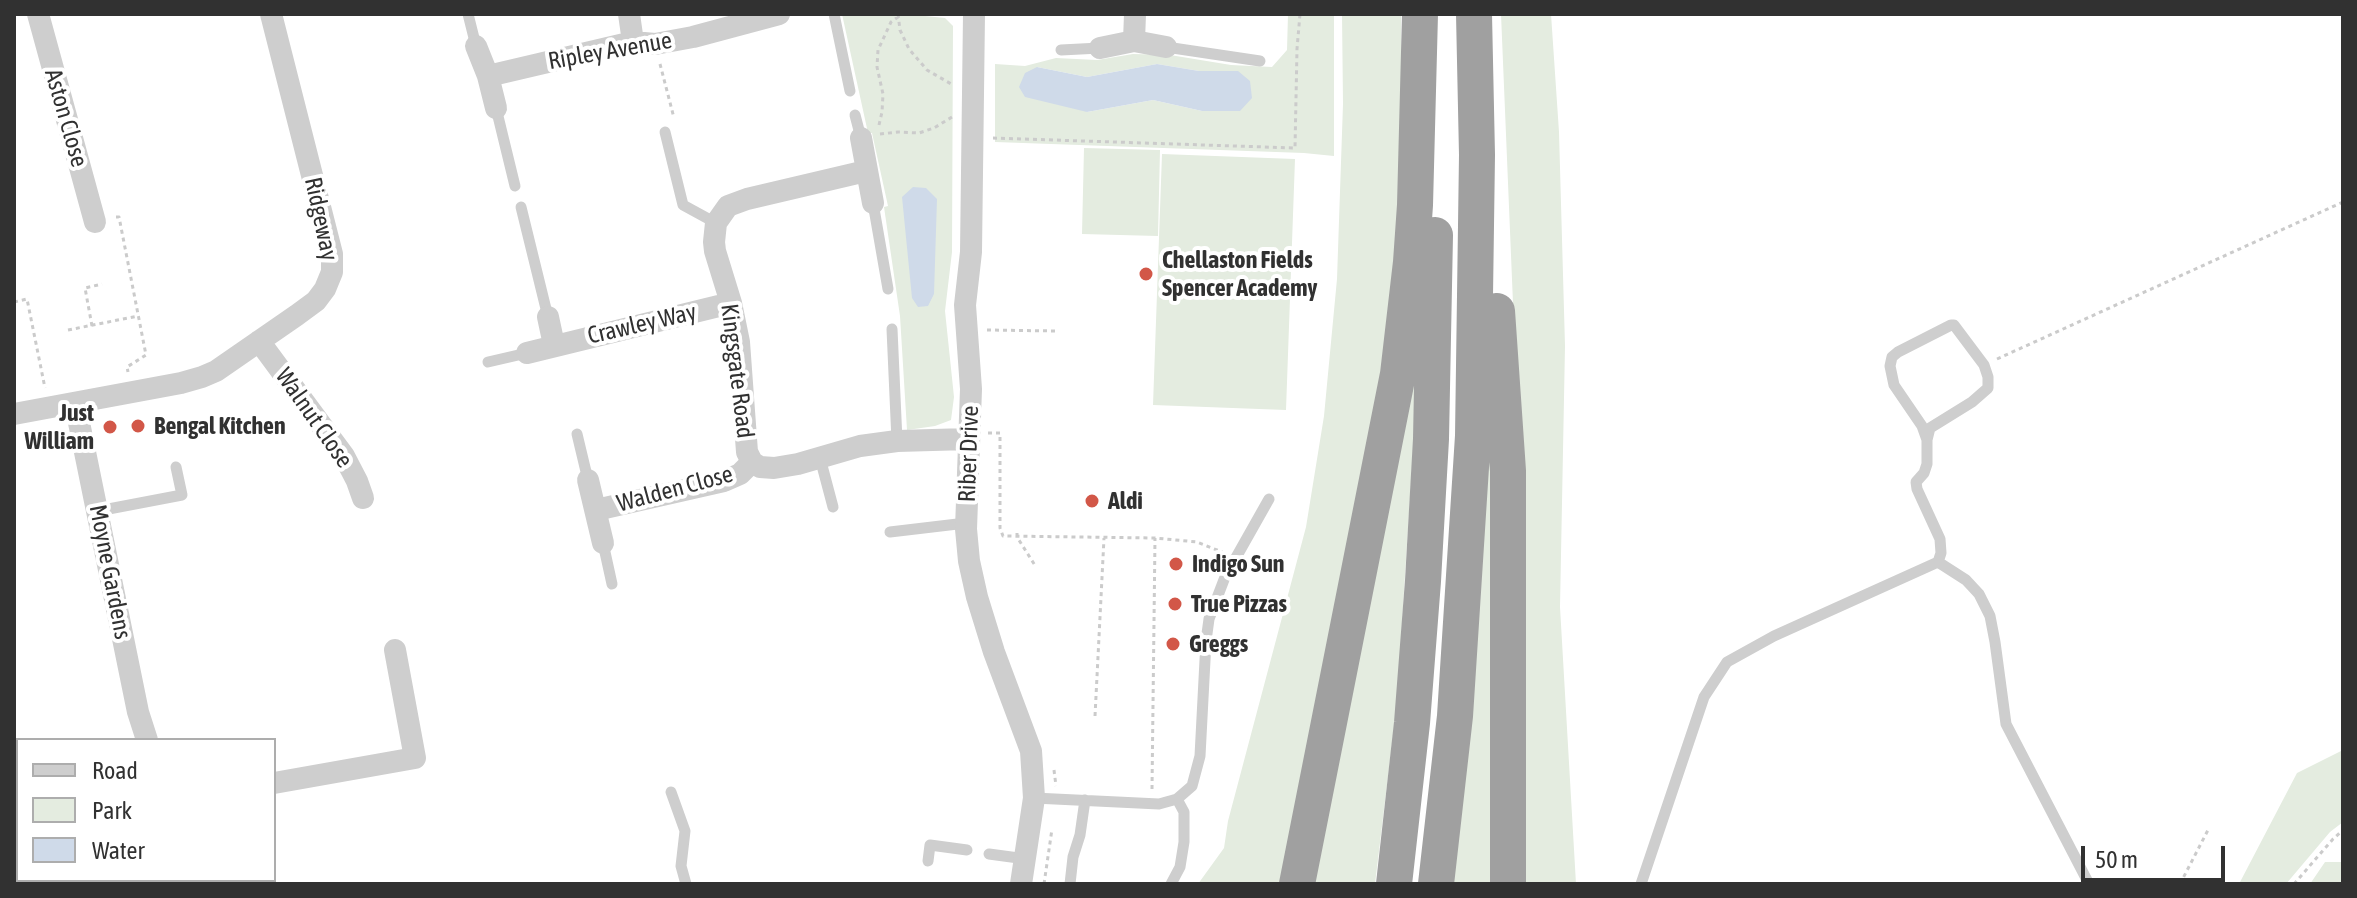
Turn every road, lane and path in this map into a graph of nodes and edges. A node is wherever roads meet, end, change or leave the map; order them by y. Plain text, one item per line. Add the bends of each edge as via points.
1 (38, 14) edge
2 (271, 14) edge
3 (468, 14) edge
4 (629, 14) edge
5 (779, 14) edge
6 (834, 14) edge
7 (974, 14) edge
8 (1135, 14) edge
9 (1300, 14) edge
10 (1420, 14) edge
11 (1432, 14) edge
12 (1474, 14) edge
13 (898, 15) edge
14 (1134, 41) junction
15 (633, 42) junction
16 (476, 46) joint
17 (1166, 47) joint
18 (1100, 48) joint
19 (1061, 50) dead end
20 (1260, 61) dead end
21 (488, 76) junction
22 (973, 86) junction
23 (850, 91) dead end
24 (496, 108) joint
25 (855, 115) dead end
26 (972, 117) junction
27 (665, 132) dead end
28 (861, 138) joint
29 (990, 138) dead end
30 (866, 171) junction
31 (515, 186) dead end
32 (2343, 202) edge
33 (873, 203) joint
34 (521, 207) dead end
35 (95, 222) joint
36 (716, 223) junction
37 (102, 284) dead end
38 (888, 289) dead end
39 (14, 302) edge
40 (731, 303) junction
41 (138, 316) junction
42 (548, 317) joint
43 (92, 326) junction
44 (892, 329) dead end
45 (68, 330) dead end
46 (983, 330) dead end
47 (1056, 331) dead end
48 (259, 341) junction
49 (554, 345) junction
50 (527, 353) joint
51 (488, 362) dead end
52 (1984, 365) junction
53 (132, 392) junction
54 (75, 403) junction
55 (49, 408) junction
56 (14, 414) edge
57 (989, 422) dead end
58 (577, 434) dead end
59 (968, 439) junction
60 (1927, 440) junction
61 (897, 441) junction
62 (820, 458) junction
63 (752, 462) junction
64 (176, 467) dead end
65 (588, 480) joint
66 (363, 498) dead end
67 (1269, 499) dead end
68 (833, 507) dead end
69 (596, 510) junction
70 (98, 511) junction
71 (966, 523) junction
72 (993, 528) dead end
73 (1000, 528) junction
74 (890, 532) dead end
75 (1017, 535) junction
76 (1104, 538) junction
77 (1155, 538) junction
78 (603, 543) joint
79 (1237, 558) junction
80 (1938, 562) junction
81 (1036, 567) dead end
82 (612, 584) dead end
83 (395, 650) dead end
84 (1095, 716) dead end
85 (146, 738) edge
86 (1044, 769) junction
87 (1057, 781) junction
88 (276, 783) edge
89 (1142, 789) dead end
90 (671, 792) dead end
91 (1045, 798) junction
92 (1177, 799) junction
93 (1085, 800) junction
94 (2208, 830) dead end
95 (2343, 830) edge
96 (967, 850) dead end
97 (989, 854) dead end
98 (1026, 859) junction
99 (928, 861) dead end
100 (686, 884) edge
101 (1021, 884) edge
102 (1044, 884) edge
103 (1070, 884) edge
104 (1171, 884) edge
105 (1297, 884) edge
106 (1394, 884) edge
107 (1436, 884) edge
108 (1508, 884) edge
109 (1641, 884) edge
110 (2089, 884) edge
111 (2180, 884) edge
112 (2294, 884) edge

1 - 35 street, Aston Close
2 - 48 street, Ridgeway via 332,254 332,272 316,301
3 - 16 lane
4 - 15 street
5 - 15 street, Ripley Avenue via 693,37
6 - 23 lane
7 - 22 street, Riber Drive
8 - 14 street
9 - 29 path via 1295,148
10 - 105 highway via 1415,205 1398,374
11 - 106 highway via 1436,218 1431,439 1412,723
12 - 107 highway via 1473,436 1455,716
12 - 108 highway via 1491,176 1508,471
13 - 22 path via 909,49 927,70 953,85
13 - 26 path via 878,50 883,94 876,135 919,133 950,117
14 - 17 street
14 - 18 street
15 - 21 street, Ripley Avenue
16 - 21 street
17 - 20 lane
18 - 19 lane
21 - 24 street
22 - 26 street, Riber Drive
24 - 31 lane
25 - 28 lane
26 - 59 street, Riber Drive via 971,252 965,305 971,389
27 - 36 lane via 683,205
28 - 30 street
30 - 33 street
30 - 36 street via 747,199 728,206
32 - 52 path
33 - 38 lane
34 - 42 lane
35 - 41 path via 119,217
36 - 40 street, Kingsgate Road via 715,251
37 - 43 path via 85,288
39 - 55 path via 27,299
40 - 49 street, Crawley Way
40 - 63 street, Kingsgate Road
41 - 43 path
41 - 53 path via 146,355 127,367
42 - 49 street, Crawley Way
43 - 45 path
44 - 61 lane
46 - 47 path
48 - 53 street, Ridgeway via 202,377
48 - 66 street, Walnut Close via 344,456
49 - 50 street, Crawley Way
50 - 51 lane
52 - 60 lane via 1988,388 1930,428
52 - 60 lane via 1954,325 1892,357 1894,385
53 - 54 street, Ridgeway
54 - 55 street, Ridgeway
54 - 70 street, Moyne Gardens
55 - 56 street, Ridgeway
57 - 73 path via 988,433 1000,433
58 - 65 lane
59 - 61 street, Kingsgate Road
59 - 71 street, Riber Drive
60 - 80 lane via 1927,464 1916,482 1940,539
61 - 62 street, Kingsgate Road
62 - 63 street, Kingsgate Road via 774,468
62 - 68 lane
63 - 69 street, Walden Close via 724,481
64 - 70 lane via 182,495
65 - 69 street, Walden Close
67 - 79 lane
69 - 78 street, Walden Close
70 - 85 street, Moyne Gardens
71 - 74 lane
71 - 86 street, Riber Drive via 969,561 994,652 1031,751
72 - 73 path
73 - 75 path via 1003,536
75 - 76 path
75 - 81 path
76 - 77 path
76 - 84 path
77 - 79 path via 1197,542
77 - 89 path via 1153,789
78 - 82 lane
79 - 92 lane via 1209,619 1196,776
80 - 109 lane via 1727,662 1704,697
80 - 110 lane via 1966,580 1990,616 2006,724
83 - 88 street via 415,758
86 - 87 path
86 - 87 path
86 - 91 street, Riber Drive
87 - 91 path
90 - 100 lane via 685,831 681,866
91 - 93 lane
91 - 98 street, Riber Drive
91 - 102 path
92 - 93 lane via 1159,804
92 - 104 lane via 1184,812 1184,842
93 - 103 lane
94 - 111 path
95 - 112 path
96 - 99 lane via 930,845
97 - 98 lane
98 - 101 street, Riber Drive

